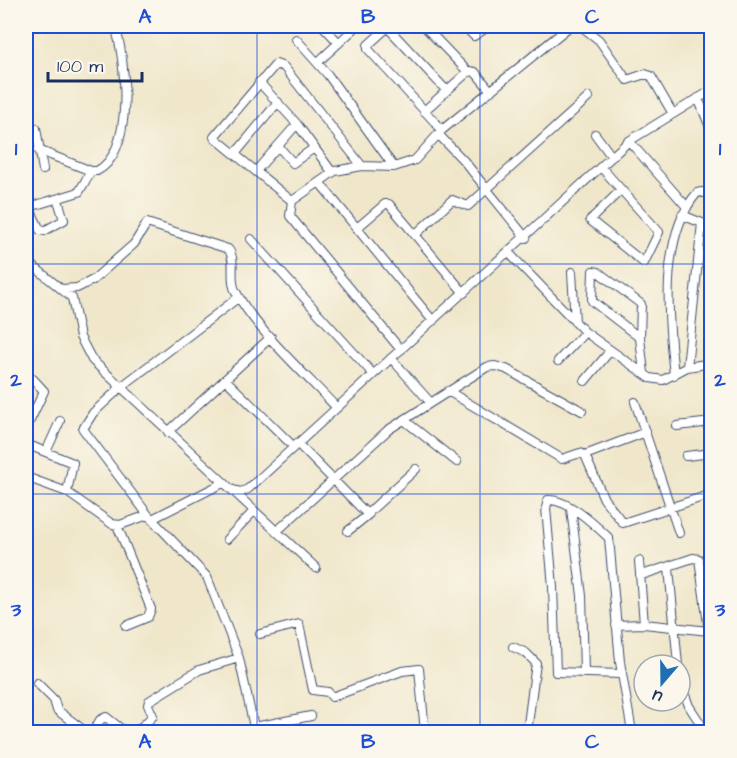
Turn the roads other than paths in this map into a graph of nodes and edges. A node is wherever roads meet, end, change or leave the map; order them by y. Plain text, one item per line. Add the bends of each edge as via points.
1 (115, 26) edge
2 (323, 26) edge
3 (357, 26) edge
4 (424, 26) edge
5 (464, 26) edge
6 (489, 26) edge
7 (570, 26) edge
8 (581, 26) edge
9 (390, 28) edge
10 (296, 39) dead end
11 (339, 43) junction
12 (318, 62) junction
13 (467, 71) junction
14 (259, 82) junction
15 (445, 89) junction
16 (711, 90) edge
17 (491, 91) junction
18 (589, 97) dead end
19 (698, 98) junction
20 (278, 102) junction
21 (424, 111) junction
22 (673, 114) junction
23 (297, 124) junction
24 (26, 125) edge
25 (440, 132) junction
26 (711, 132) edge
27 (595, 134) dead end
28 (629, 141) junction
29 (278, 146) junction
30 (314, 148) junction
31 (38, 150) junction
32 (235, 154) junction
33 (612, 157) junction
34 (362, 166) junction
35 (394, 167) junction
36 (601, 167) junction
37 (43, 170) dead end
38 (91, 171) junction
39 (256, 171) junction
40 (332, 172) junction
41 (319, 182) junction
42 (621, 190) junction
43 (486, 191) junction
44 (711, 196) edge
45 (58, 200) junction
46 (292, 201) junction
47 (687, 207) junction
48 (27, 208) edge
49 (682, 215) junction
50 (702, 223) junction
51 (711, 227) edge
52 (357, 228) junction
53 (415, 234) junction
54 (526, 238) junction
55 (251, 239) dead end
56 (509, 253) junction
57 (26, 260) edge
58 (572, 272) dead end
59 (62, 289) junction
60 (464, 293) junction
61 (239, 297) junction
62 (433, 321) junction
63 (575, 322) junction
64 (585, 332) junction
65 (271, 337) junction
66 (640, 338) junction
67 (401, 350) junction
68 (610, 351) junction
69 (391, 358) junction
70 (558, 361) dead end
71 (711, 363) edge
72 (687, 367) junction
73 (373, 374) junction
74 (644, 374) junction
75 (674, 375) junction
76 (225, 379) junction
77 (26, 380) edge
78 (585, 381) dead end
79 (121, 387) junction
80 (448, 391) junction
81 (430, 402) junction
82 (635, 402) dead end
83 (336, 407) junction
84 (582, 411) dead end
85 (404, 420) junction
86 (60, 421) dead end
87 (711, 422) edge
88 (677, 426) dead end
89 (26, 429) edge
90 (168, 432) junction
91 (646, 432) junction
92 (26, 444) edge
93 (296, 445) junction
94 (46, 452) junction
95 (711, 453) edge
96 (585, 455) junction
97 (686, 456) dead end
98 (457, 462) dead end
99 (417, 469) dead end
100 (26, 477) edge
101 (333, 479) junction
102 (223, 483) junction
103 (230, 489) junction
104 (67, 492) junction
105 (711, 494) edge
106 (670, 507) junction
107 (572, 509) junction
108 (254, 511) junction
109 (369, 514) junction
110 (150, 517) junction
111 (117, 525) junction
112 (348, 531) dead end
113 (276, 532) junction
114 (679, 533) dead end
115 (227, 539) dead end
116 (639, 561) dead end
117 (316, 568) dead end
118 (669, 568) junction
119 (642, 575) junction
120 (645, 624) junction
121 (616, 625) junction
122 (126, 626) dead end
123 (674, 626) junction
124 (260, 634) dead end
125 (513, 647) dead end
126 (677, 653) edge
127 (239, 658) junction
128 (584, 672) junction
129 (621, 674) junction
130 (37, 683) dead end
131 (692, 711) edge
132 (311, 716) dead end
133 (254, 730) edge
134 (86, 732) edge
135 (93, 732) edge
136 (125, 732) edge
137 (136, 732) edge
138 (425, 732) edge
139 (527, 732) edge
140 (632, 732) edge
141 (706, 732) edge

1 - 38 street via 124,92 123,131 103,168
2 - 11 street
3 - 11 street
4 - 13 street
5 - 6 street via 474,36
7 - 17 street
8 - 22 street via 599,40 627,80 643,74 651,76
9 - 15 street
9 - 21 street via 368,45 368,50
10 - 12 street
11 - 12 street
12 - 35 street
13 - 15 street
13 - 17 street via 475,72
14 - 20 street
14 - 32 street via 214,135
14 - 34 street via 276,64 281,64
15 - 21 street
16 - 19 street
17 - 25 street
18 - 43 street
19 - 22 street
19 - 26 street
20 - 23 street
20 - 32 street
21 - 25 street
22 - 28 street
23 - 29 street
23 - 30 street
24 - 31 street via 36,128
25 - 35 street via 415,160
25 - 43 street
27 - 33 street
28 - 33 street
28 - 47 street
29 - 30 street via 293,163
29 - 39 street
30 - 40 street
31 - 37 street
31 - 38 street
32 - 39 street
33 - 36 street
34 - 35 street
34 - 40 street
36 - 42 street
36 - 54 street
38 - 45 street via 80,191
39 - 46 street
40 - 41 street
41 - 46 street
41 - 52 street
42 - 42 street via 590,220 644,263 658,232
43 - 53 street via 468,206 452,200
43 - 54 street
44 - 47 street via 698,192
45 - 48 street
45 - 48 street via 64,220 44,231
46 - 67 street via 290,216
47 - 49 street
49 - 50 street
49 - 75 street via 667,302
50 - 51 street
50 - 72 street
52 - 53 street via 387,203
52 - 62 street
53 - 60 street
54 - 56 street
55 - 73 street
56 - 60 street
56 - 63 street
57 - 59 street
58 - 63 street
59 - 61 street via 77,288 93,280 134,244 147,223 228,249 233,286
59 - 79 street via 72,298 87,354
60 - 62 street
61 - 65 street
61 - 79 street
62 - 67 street
63 - 64 street
64 - 68 street
64 - 70 street
65 - 76 street
65 - 83 street
66 - 66 street via 641,304 598,272 592,272 592,301
66 - 74 street
67 - 69 street
68 - 74 street
68 - 78 street
69 - 73 street
69 - 81 street
71 - 72 street
72 - 75 street
73 - 83 street
74 - 75 street via 659,381
76 - 90 street
76 - 93 street
77 - 89 street via 35,380 44,391
79 - 90 street
79 - 110 street via 82,429
80 - 81 street
80 - 84 street via 480,370 495,366
80 - 96 street via 560,458
81 - 85 street
82 - 91 street
83 - 93 street
85 - 98 street
85 - 101 street
86 - 94 street
87 - 88 street
90 - 102 street
91 - 96 street
91 - 106 street
92 - 94 street
93 - 101 street
93 - 103 street via 245,490
94 - 104 street via 73,463
95 - 97 street
96 - 106 street via 619,522
99 - 109 street
100 - 104 street
101 - 109 street
101 - 113 street
102 - 103 street
102 - 110 street
103 - 108 street
104 - 111 street
105 - 106 street
106 - 114 street
107 - 121 street via 609,538
107 - 128 street via 582,596
107 - 128 street via 553,500 546,504 556,669 560,674
108 - 113 street
108 - 115 street
109 - 112 street
110 - 111 street
110 - 127 street via 207,577
111 - 122 street via 152,612
113 - 117 street
116 - 119 street
118 - 119 street
118 - 123 street
118 - 123 street via 693,558 700,561 709,629 705,632
119 - 120 street
120 - 121 street
120 - 123 street
121 - 129 street
123 - 126 street
124 - 138 street via 299,624 313,690 328,692 332,697 402,671 418,669
125 - 139 street via 526,653 536,666
127 - 133 street
127 - 137 street via 199,670 149,701 153,716
128 - 129 street
129 - 140 street
130 - 134 street via 54,699 57,710
131 - 141 street
132 - 133 street
135 - 136 street via 106,717

